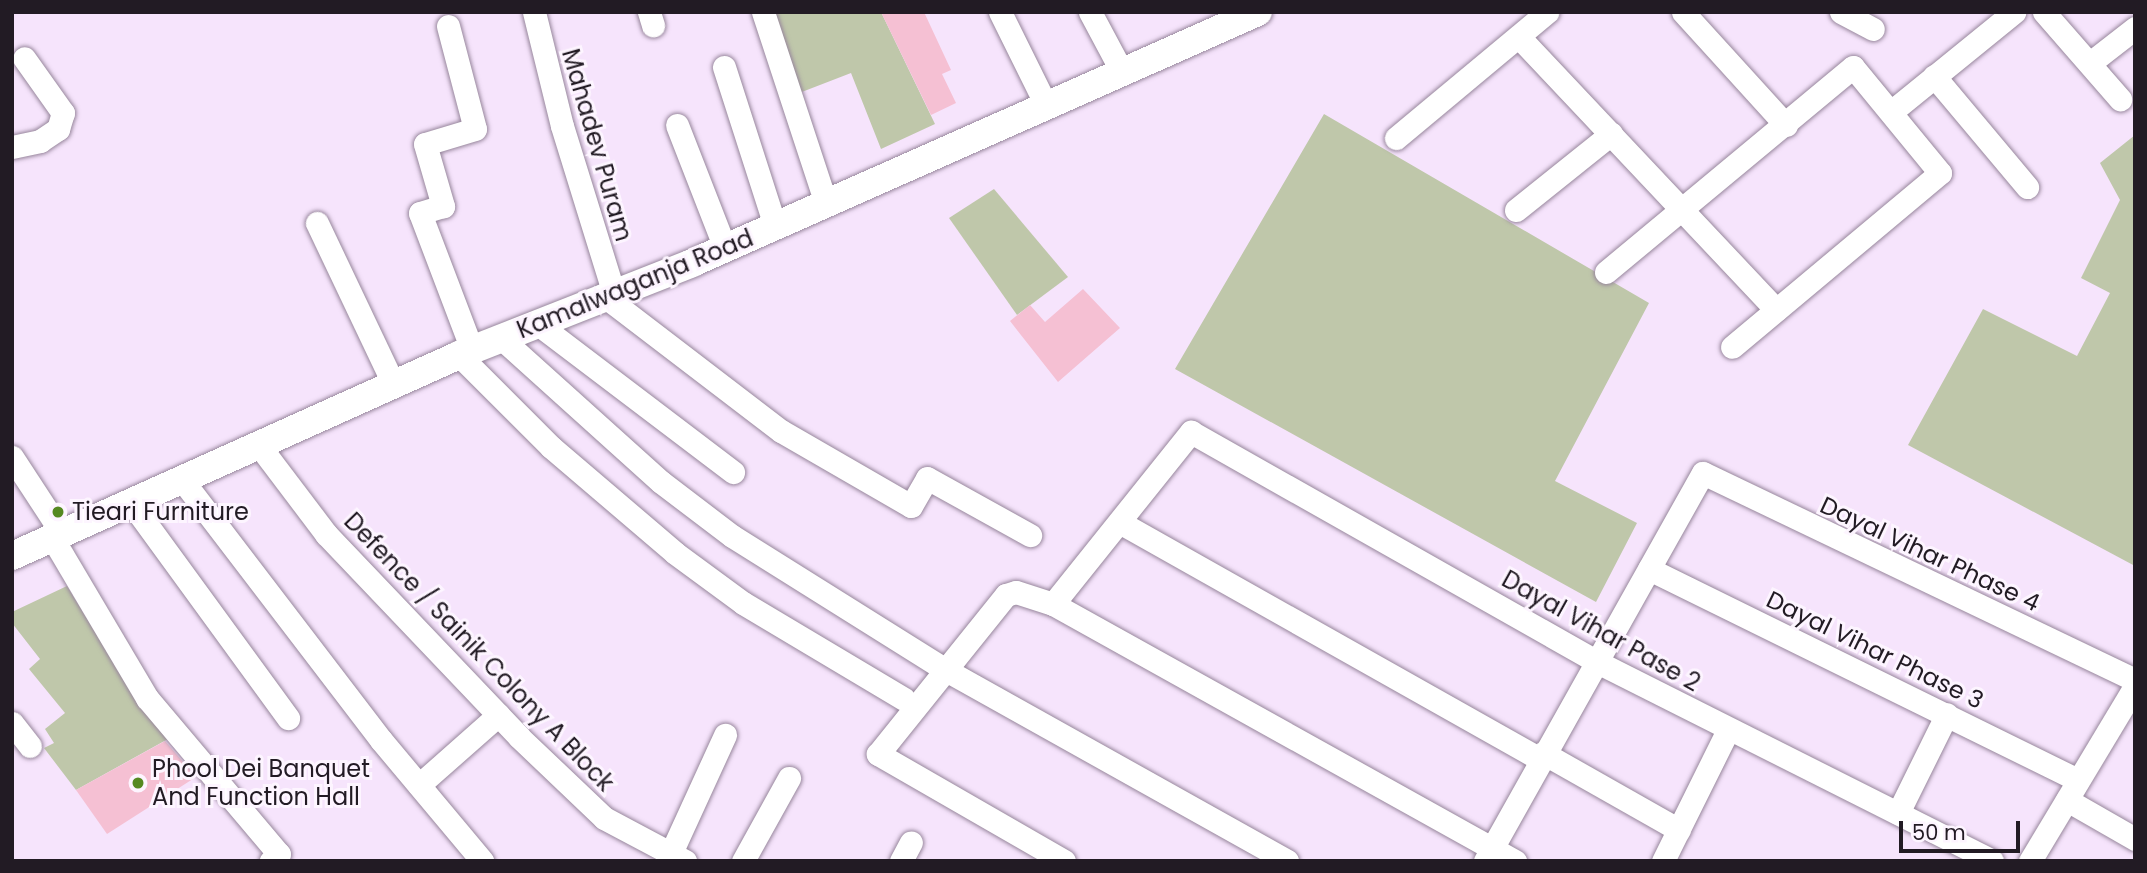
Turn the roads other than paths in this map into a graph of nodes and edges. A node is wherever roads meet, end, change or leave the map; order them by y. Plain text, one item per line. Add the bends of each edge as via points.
1 (534, 12) edge
2 (763, 12) edge
3 (1000, 12) edge
4 (1090, 12) edge
5 (1258, 12) edge
6 (1547, 12) edge
7 (1683, 12) edge
8 (1842, 12) edge
9 (2014, 12) edge
10 (2043, 12) edge
11 (1222, 19) edge
12 (448, 26) dead end
13 (2135, 28) edge
14 (1873, 29) dead end
15 (1519, 37) junction
16 (24, 58) dead end
17 (2090, 63) junction
18 (724, 67) dead end
19 (1122, 72) junction
20 (1934, 76) junction
21 (2120, 99) dead end
22 (1047, 107) junction
23 (1891, 112) junction
24 (677, 125) dead end
25 (1786, 125) junction
26 (1611, 134) junction
27 (1396, 138) dead end
28 (12, 147) edge
29 (2027, 187) dead end
30 (826, 204) junction
31 (1683, 208) junction
32 (1516, 210) dead end
33 (317, 223) dead end
34 (775, 226) junction
35 (724, 248) junction
36 (1606, 272) dead end
37 (608, 293) junction
38 (1776, 310) junction
39 (538, 324) junction
40 (501, 338) junction
41 (1732, 347) dead end
42 (465, 353) junction
43 (394, 385) junction
44 (261, 448) junction
45 (12, 457) edge
46 (733, 472) dead end
47 (183, 481) junction
48 (132, 504) junction
49 (1121, 523) junction
50 (1030, 535) dead end
51 (58, 537) junction
52 (12, 556) edge
53 (1649, 569) junction
54 (1053, 604) junction
55 (1597, 662) junction
56 (944, 669) junction
57 (2133, 689) edge
58 (904, 699) dead end
59 (1947, 714) junction
60 (498, 715) junction
61 (288, 718) dead end
62 (12, 723) edge
63 (1728, 730) junction
64 (724, 735) dead end
65 (30, 746) dead end
66 (1541, 756) junction
67 (789, 778) dead end
68 (419, 785) junction
69 (2073, 790) junction
70 (1898, 813) junction
71 (1679, 830) junction
72 (2135, 839) edge
73 (1488, 855) edge
74 (678, 857) edge
75 (271, 861) edge
76 (482, 861) edge
77 (743, 861) edge
78 (1065, 861) edge
79 (1287, 861) edge
80 (1515, 861) edge
81 (1663, 861) edge
82 (1992, 861) edge
83 (2030, 861) edge

1 - 37 street, Mahadev Puram
2 - 30 street
3 - 22 street
4 - 19 street
5 - 11 main road, Kamalwaganja Road
6 - 15 street
7 - 25 street
8 - 14 street
9 - 20 street
10 - 17 street
11 - 19 main road, Kamalwaganja Road
12 - 42 street via 475,129 425,144 443,206 419,213
13 - 17 street
15 - 26 street
15 - 27 street
16 - 28 street via 63,113 58,129 40,141
17 - 21 street
18 - 34 street
19 - 22 main road, Kamalwaganja Road
20 - 23 street
20 - 29 street
22 - 30 main road, Kamalwaganja Road
23 - 25 street via 1853,67
23 - 38 street via 1940,173
24 - 35 street
25 - 31 street
26 - 31 street
26 - 32 street
30 - 34 main road, Kamalwaganja Road
31 - 36 street
31 - 38 street
33 - 43 street
34 - 35 main road, Kamalwaganja Road
35 - 37 main road, Kamalwaganja Road
37 - 39 main road, Kamalwaganja Road
37 - 50 street via 781,431 911,506 927,478
38 - 41 street
39 - 40 main road, Kamalwaganja Road
39 - 46 street
40 - 42 main road, Kamalwaganja Road
40 - 56 street via 662,482 732,536
42 - 43 main road, Kamalwaganja Road
42 - 58 street via 551,447 675,553 743,603
43 - 44 main road, Kamalwaganja Road
44 - 47 main road, Kamalwaganja Road
44 - 60 street, Defence / Sainik Colony A Block via 326,534
45 - 51 street
47 - 48 main road, Kamalwaganja Road
47 - 68 street
48 - 51 main road, Kamalwaganja Road
48 - 61 street
49 - 54 street
49 - 55 street, Dayal Vihar Pase 2 via 1191,432
49 - 66 street
51 - 52 main road, Kamalwaganja Road
51 - 75 street via 147,698 279,854
53 - 55 street
53 - 57 street, Dayal Vihar Phase 4 via 1703,473
53 - 59 street, Dayal Vihar Phase 3
54 - 56 street via 1016,592 1006,595
54 - 73 street
55 - 63 street, Dayal Vihar Pase 2
55 - 66 street
56 - 78 street via 878,757
56 - 79 street
57 - 69 street
59 - 69 street, Dayal Vihar Phase 3
59 - 70 street
60 - 68 street
60 - 74 street, Defence / Sainik Colony A Block via 604,818
62 - 65 street
63 - 70 street, Dayal Vihar Pase 2
63 - 71 street
64 - 74 street
66 - 71 street
66 - 73 street
67 - 77 street
68 - 76 street
69 - 72 street, Dayal Vihar Phase 3
69 - 83 street
70 - 82 street, Dayal Vihar Pase 2
71 - 81 street
73 - 80 street

